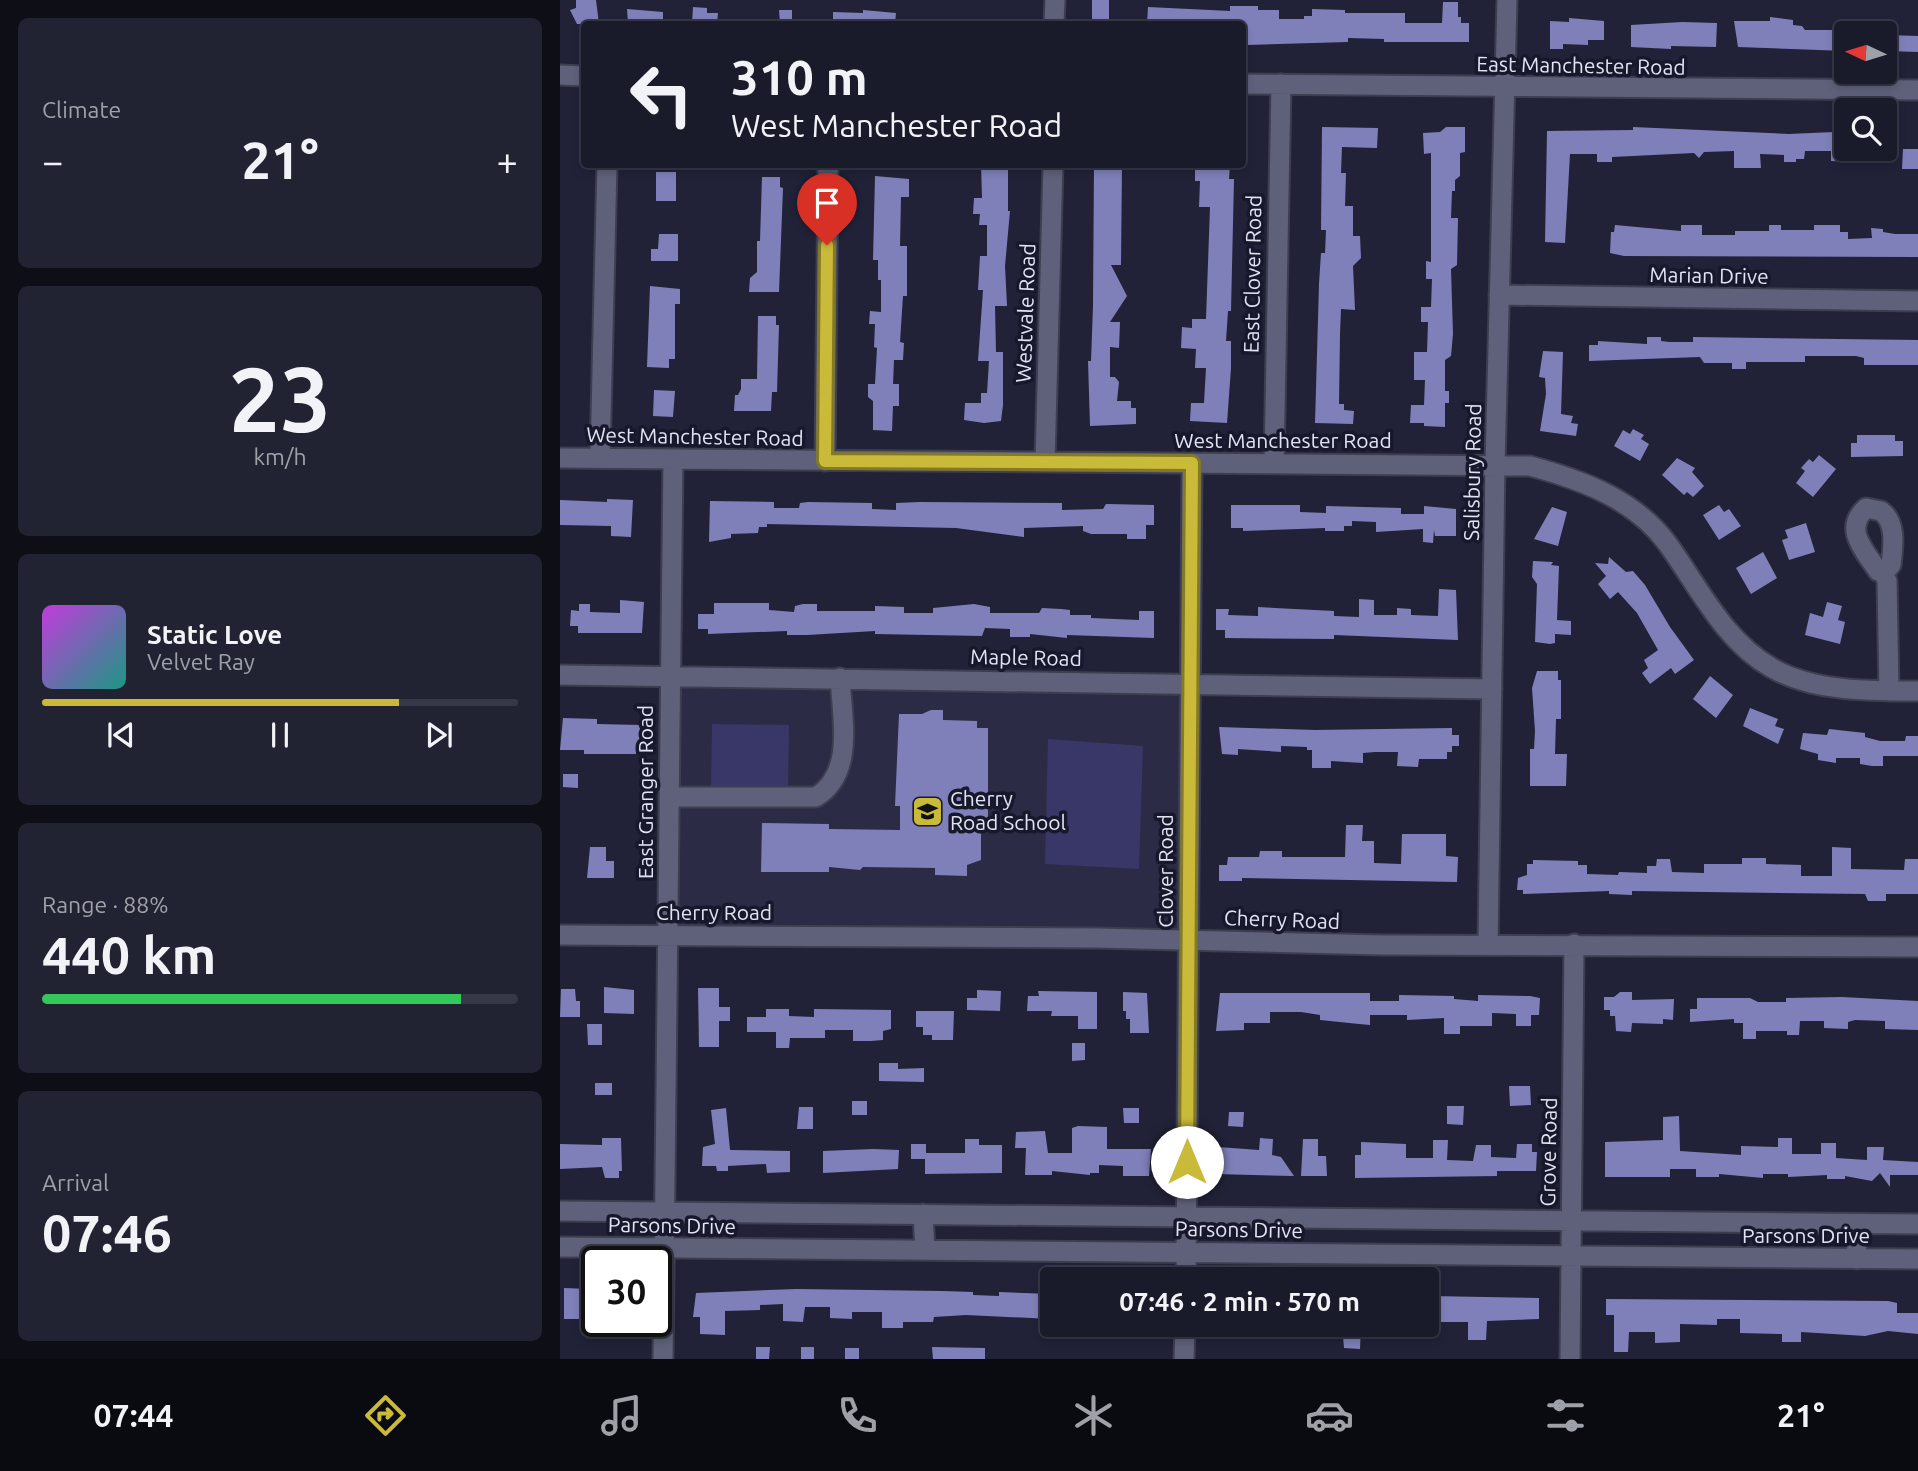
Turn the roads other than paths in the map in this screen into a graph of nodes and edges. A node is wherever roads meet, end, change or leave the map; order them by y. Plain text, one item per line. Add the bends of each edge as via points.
1 (1055, 0) edge
2 (1507, 0) edge
3 (1054, 21) edge
4 (560, 75) edge
5 (581, 76) edge
6 (1246, 84) edge
7 (1281, 84) junction
8 (1506, 87) junction
9 (1918, 90) edge
10 (607, 168) edge
11 (828, 168) edge
12 (1053, 168) edge
13 (1499, 295) junction
14 (1918, 301) edge
15 (560, 458) edge
16 (600, 458) junction
17 (673, 460) junction
18 (825, 461) junction
19 (1045, 462) junction
20 (1192, 463) junction
21 (1273, 464) junction
22 (1495, 464) junction
23 (1884, 572) dead end
24 (560, 676) edge
25 (669, 676) junction
26 (840, 678) junction
27 (1188, 682) junction
28 (1492, 689) junction
29 (1889, 691) junction
30 (1918, 691) edge
31 (669, 797) junction
32 (560, 935) edge
33 (669, 936) junction
34 (1188, 940) junction
35 (1574, 944) junction
36 (1488, 945) junction
37 (1918, 947) edge
38 (560, 1211) edge
39 (665, 1213) junction
40 (923, 1214) junction
41 (1187, 1217) junction
42 (1571, 1221) junction
43 (1856, 1224) junction
44 (1918, 1224) edge
45 (664, 1246) edge
46 (560, 1247) edge
47 (581, 1248) edge
48 (672, 1250) edge
49 (925, 1250) junction
50 (1186, 1252) junction
51 (1571, 1257) junction
52 (1857, 1259) junction
53 (1918, 1259) edge
54 (1186, 1267) edge
55 (663, 1337) edge
56 (1185, 1337) edge
57 (663, 1359) edge
58 (1184, 1359) edge
59 (1570, 1359) edge

1 - 3 street
2 - 8 street, Salisbury Road
4 - 5 street
6 - 7 street, East Manchester Road
7 - 8 street, East Manchester Road
7 - 21 street, East Clover Road
8 - 9 street, East Manchester Road
8 - 13 street, Salisbury Road
10 - 16 street
11 - 18 street
12 - 19 street, Westvale Road
13 - 14 street, Marian Drive
13 - 22 street, Salisbury Road
15 - 16 street, West Manchester Road
16 - 17 street, West Manchester Road
17 - 18 street, West Manchester Road
17 - 25 street, East Granger Road
18 - 19 street, West Manchester Road
19 - 20 street, West Manchester Road
20 - 21 street, West Manchester Road
20 - 27 street, Clover Road
21 - 22 street, West Manchester Road
22 - 28 street, Salisbury Road
22 - 29 street, West Manchester Road via 1530,466 1572,477 1637,512 1665,541 1719,621 1744,649 1772,668 1796,679
23 - 29 street
24 - 25 street, Maple Road
25 - 26 street, Maple Road
25 - 31 street, East Granger Road
26 - 27 street, Maple Road
26 - 31 street via 844,749 839,771 826,791 816,797
27 - 28 street, Maple Road
27 - 34 street, Clover Road
28 - 36 street, Salisbury Road
29 - 30 street, West Manchester Road
31 - 33 street, East Granger Road
32 - 33 street, Cherry Road
33 - 34 street, Cherry Road
33 - 39 street, East Granger Road
34 - 36 street, Cherry Road
34 - 41 street, Clover Road
35 - 36 street, Cherry Road
35 - 37 street, Cherry Road
35 - 42 street, Grove Road
38 - 39 street, Parsons Drive
39 - 40 street, Parsons Drive
39 - 45 street, East Granger Road
40 - 41 street, Parsons Drive
40 - 49 street
41 - 42 street, Parsons Drive
41 - 50 street, Clover Road
42 - 43 street, Parsons Drive
42 - 51 street, Grove Road
43 - 44 street, Parsons Drive
43 - 52 street
46 - 47 street, Parsons Drive
48 - 49 street, Parsons Drive
49 - 50 street, Parsons Drive
50 - 51 street, Parsons Drive
50 - 54 street, Clover Road
51 - 52 street, Parsons Drive
51 - 59 street, Grove Road
52 - 53 street, Parsons Drive
55 - 57 street, East Granger Road
56 - 58 street

